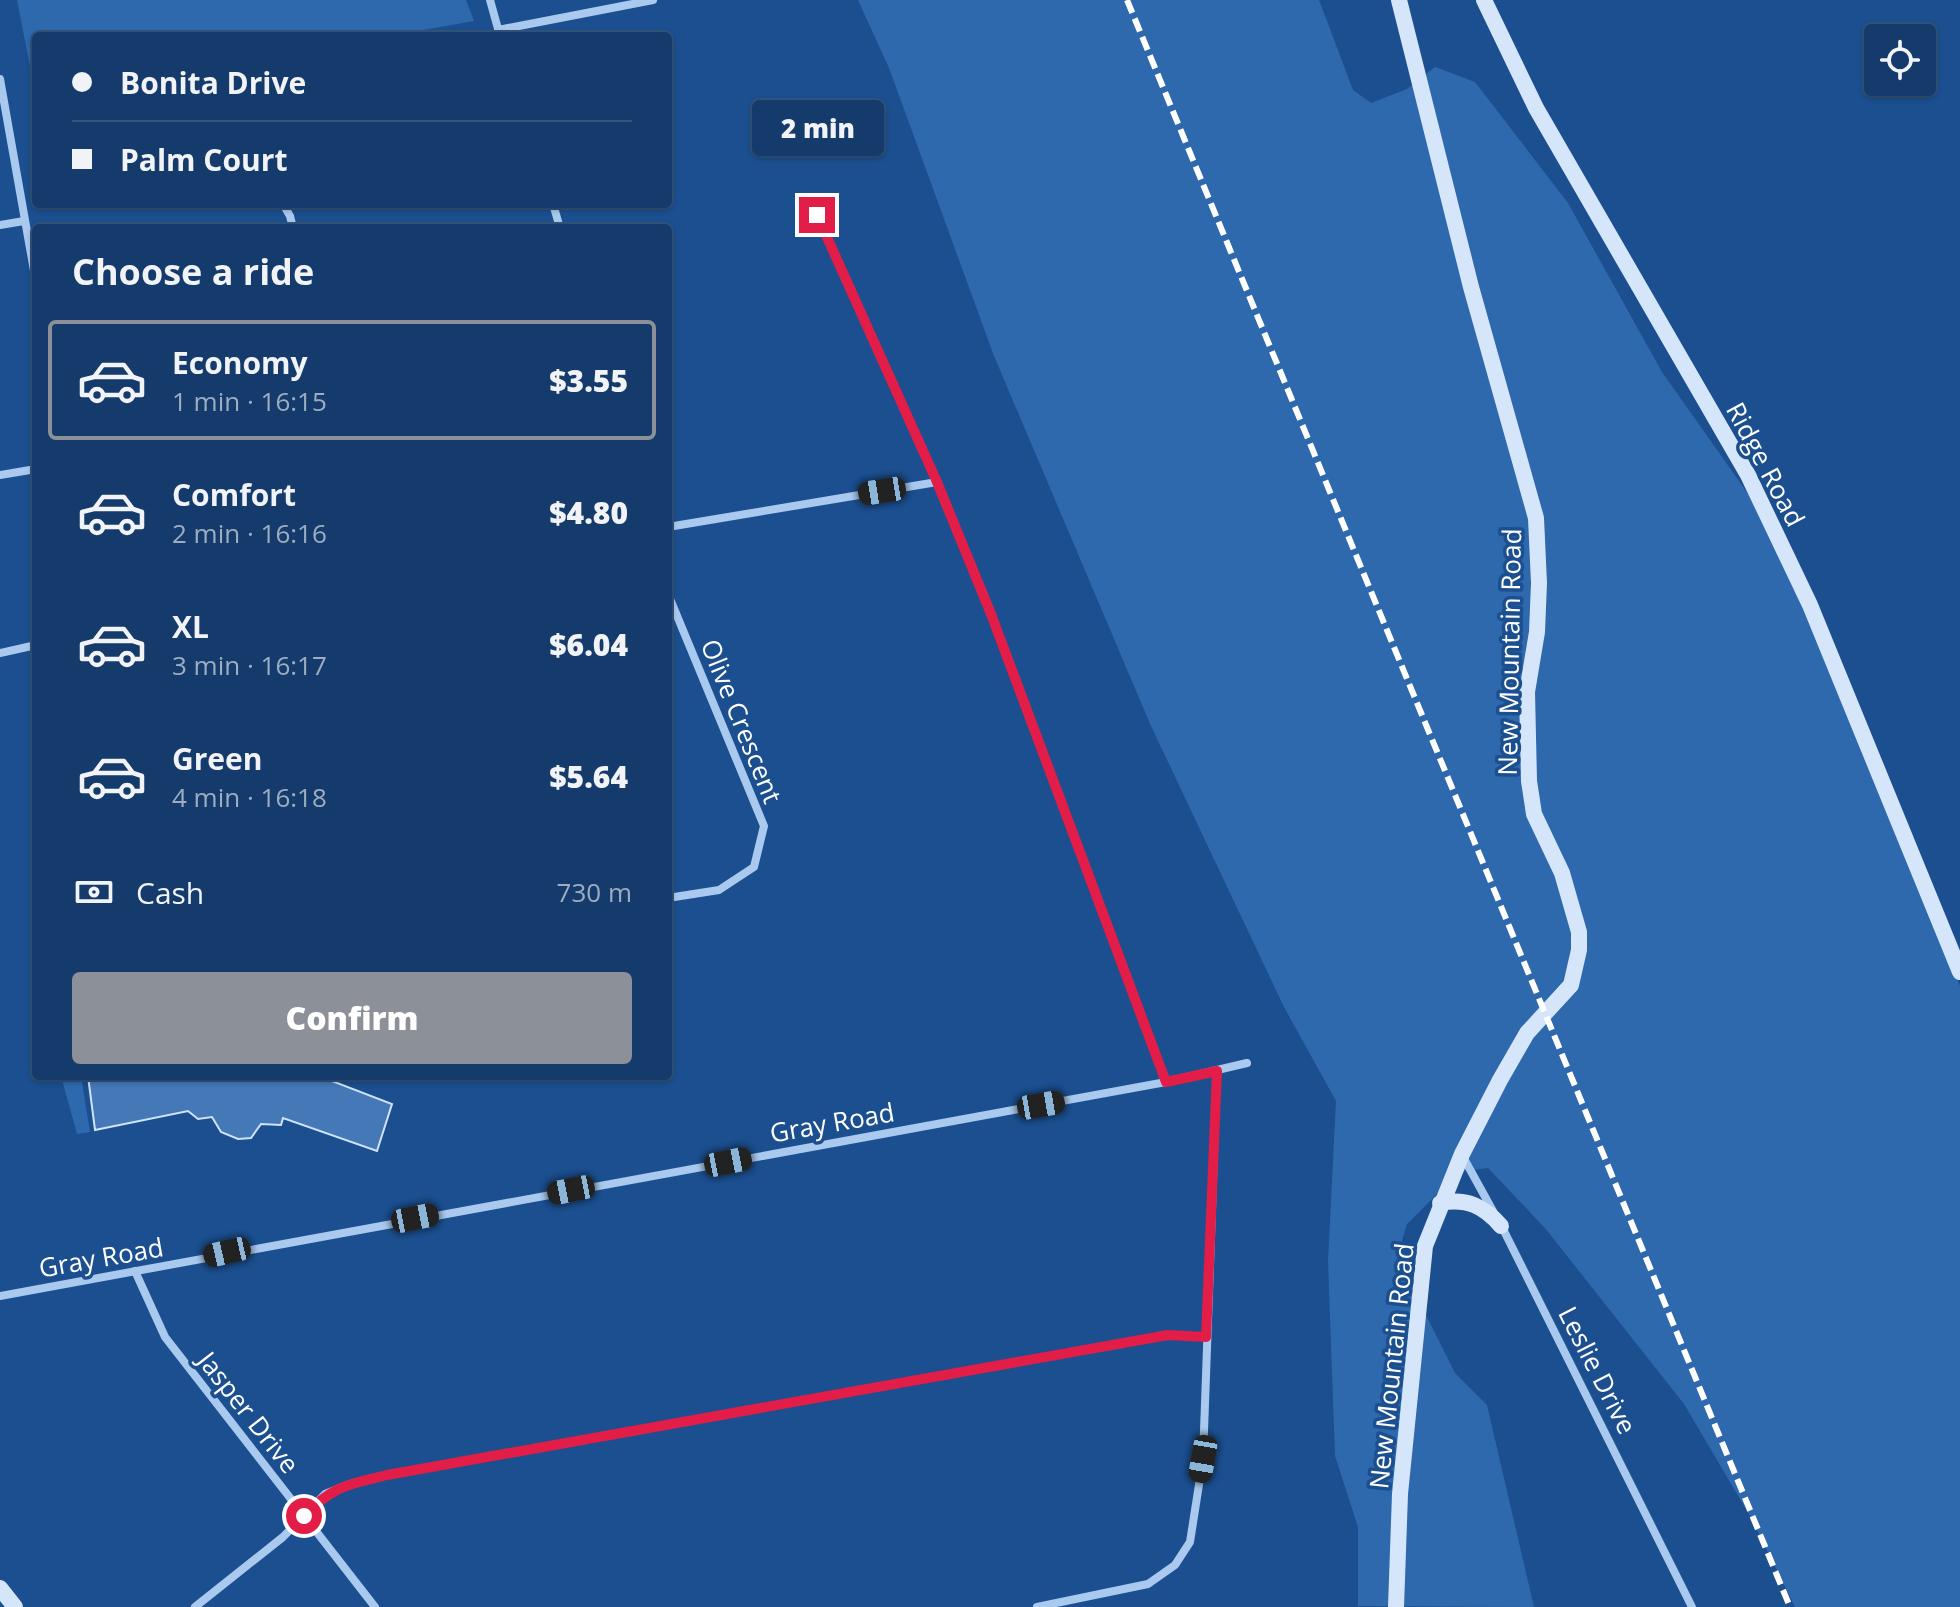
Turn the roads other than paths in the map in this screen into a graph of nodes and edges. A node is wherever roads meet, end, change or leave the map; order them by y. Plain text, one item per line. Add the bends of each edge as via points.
1 (490, 0) edge
2 (653, 0) edge
3 (1399, 0) edge
4 (1484, 0) edge
5 (499, 32) edge
6 (504, 32) edge
7 (0, 79) edge
8 (817, 215) dead end
9 (24, 221) junction
10 (0, 225) edge
11 (32, 262) edge
12 (32, 470) edge
13 (0, 475) edge
14 (937, 482) junction
15 (672, 526) edge
16 (672, 604) edge
17 (32, 646) edge
18 (0, 653) edge
19 (672, 897) edge
20 (1954, 942) edge
21 (1960, 972) edge
22 (1247, 1063) dead end
23 (1217, 1071) junction
24 (1166, 1082) junction
25 (1462, 1154) junction
26 (1440, 1203) junction
27 (1501, 1226) junction
28 (135, 1271) junction
29 (0, 1296) edge
30 (1206, 1337) junction
31 (304, 1516) junction
32 (0, 1588) edge
33 (15, 1607) edge
34 (195, 1607) edge
35 (375, 1607) edge
36 (1037, 1607) edge
37 (1396, 1607) edge
38 (1692, 1607) edge

1 - 5 street
2 - 6 street
3 - 25 main road, New Mountain Road via 1536,518 1539,583 1527,692 1529,781 1534,814 1562,873 1579,932 1571,985 1527,1033
4 - 20 main road, Ridge Road via 1557,145 1748,475 1810,605
7 - 9 street
8 - 14 street
9 - 10 street
9 - 11 street
12 - 13 street
14 - 15 street
14 - 24 street
16 - 19 street, Olive Crescent via 764,826 754,867 719,890
17 - 18 street
20 - 21 main road, Ridge Road
22 - 23 street, Gray Road
23 - 24 street, Gray Road
23 - 30 street
24 - 28 street, Gray Road
25 - 26 main road, New Mountain Road
25 - 27 street, Leslie Drive
26 - 27 main road via 1473,1204
26 - 37 main road, New Mountain Road via 1425,1246 1400,1494
27 - 38 street, Leslie Drive
28 - 29 street, Gray Road
28 - 31 street, Jasper Drive via 165,1337
30 - 31 street via 1168,1335 387,1475 325,1494
30 - 36 street via 1203,1459 1190,1542 1175,1565 1148,1584
31 - 34 street
31 - 35 street, Jasper Drive
32 - 33 main road

